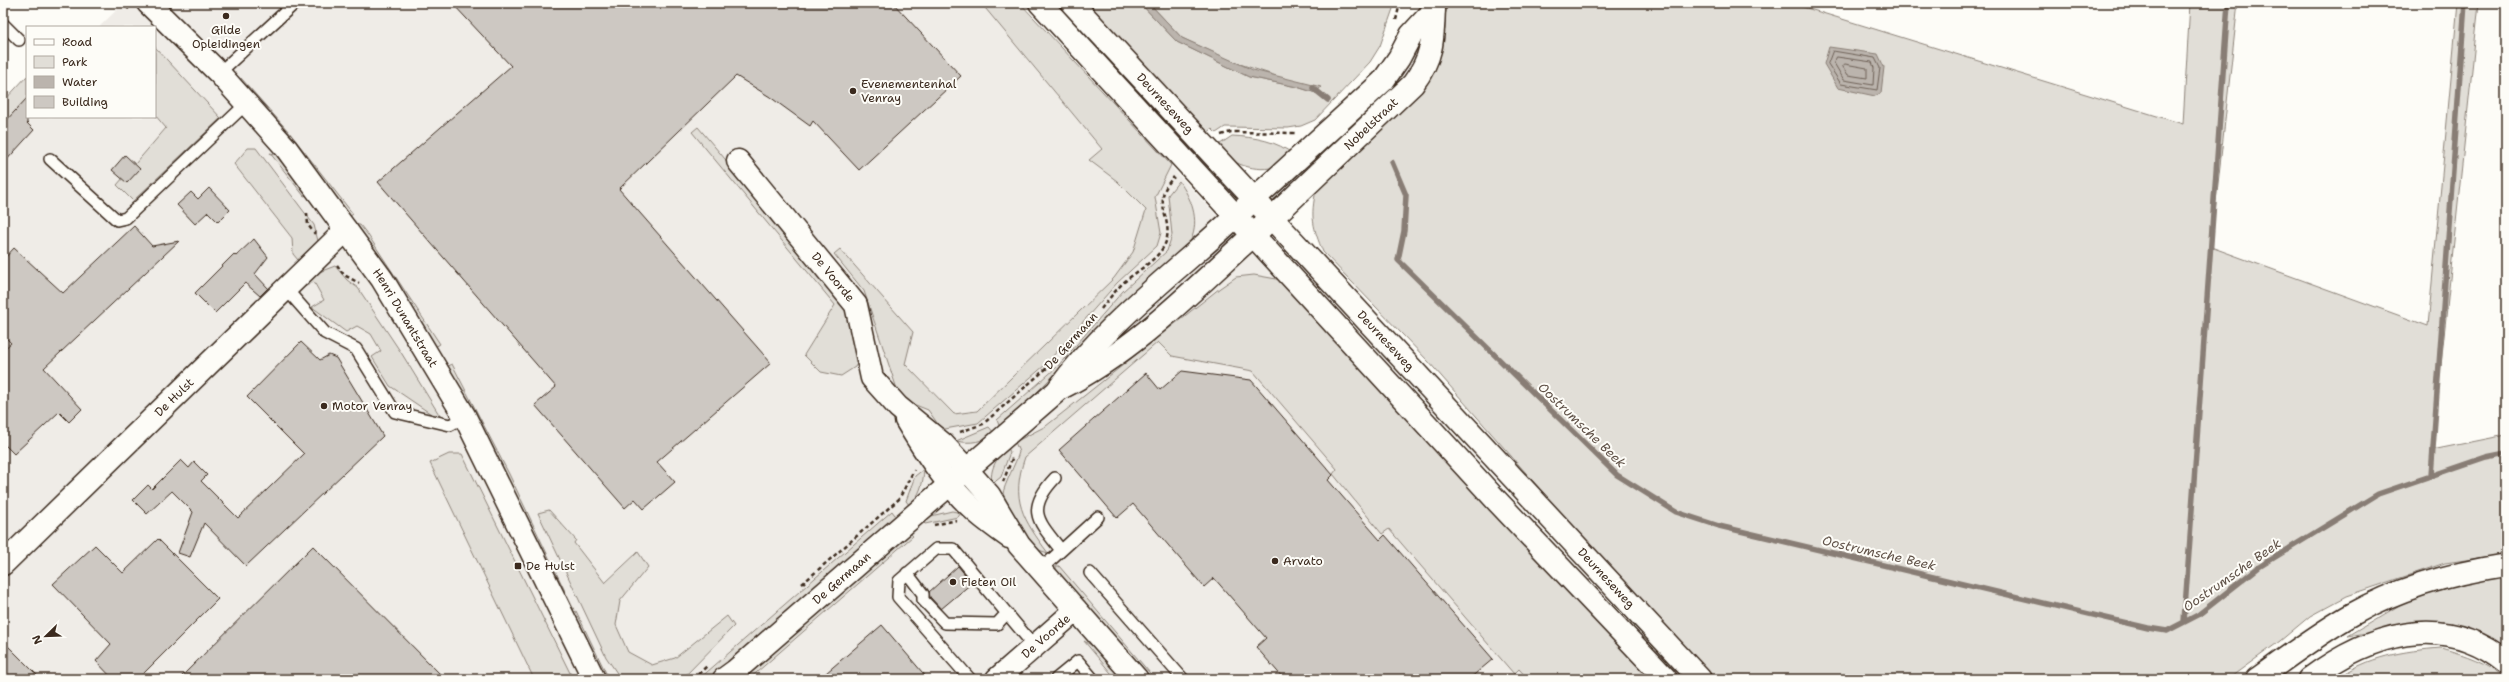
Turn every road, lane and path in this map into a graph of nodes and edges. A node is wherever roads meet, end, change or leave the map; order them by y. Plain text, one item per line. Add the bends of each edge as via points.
1 (148, 3) edge
2 (295, 3) edge
3 (1040, 3) edge
4 (1072, 3) edge
5 (1434, 7) edge
6 (3, 24) edge
7 (19, 40) dead end
8 (219, 73) junction
9 (246, 104) junction
10 (1300, 133) dead end
11 (1206, 148) junction
12 (50, 159) dead end
13 (738, 161) dead end
14 (1188, 164) junction
15 (1254, 199) junction
16 (307, 211) dead end
17 (1236, 217) junction
18 (1271, 219) junction
19 (346, 230) junction
20 (1253, 235) junction
21 (325, 248) junction
22 (287, 290) junction
23 (364, 290) dead end
24 (1099, 311) dead end
25 (1052, 363) dead end
26 (1057, 391) junction
27 (465, 417) junction
28 (930, 455) junction
29 (967, 470) junction
30 (1055, 478) dead end
31 (950, 485) junction
32 (899, 499) dead end
33 (1098, 517) dead end
34 (1019, 545) junction
35 (1061, 550) junction
36 (3, 564) edge
37 (2506, 565) edge
38 (1041, 569) junction
39 (907, 573) junction
40 (1090, 573) dead end
41 (1076, 610) junction
42 (1007, 613) junction
43 (1035, 647) junction
44 (2506, 662) edge
45 (730, 676) edge
46 (594, 679) edge
47 (970, 679) edge
48 (997, 679) edge
49 (1056, 679) edge
50 (1093, 679) edge
51 (1137, 679) edge
52 (1183, 679) edge
53 (1666, 679) edge
54 (1700, 679) edge
55 (2257, 679) edge
56 (2309, 679) edge

1 - 8 main road, Henri Dunantstraat
2 - 8 lane
3 - 14 main road, Deurneseweg
4 - 11 main road, Deurneseweg
5 - 15 main road, Nobelstraat via 1410,35 1399,58 1383,81
5 - 18 main road, Nobelstraat via 1432,50 1426,65 1409,90
6 - 7 lane
8 - 9 main road, Henri Dunantstraat
9 - 12 lane via 126,218 118,220
9 - 19 main road, Henri Dunantstraat via 286,148
10 - 11 path via 1227,132 1218,136
11 - 15 main road, Deurneseweg
13 - 28 main road, De Voorde via 856,304 872,378 898,407
14 - 17 main road, Deurneseweg
14 - 24 path, De Germaan via 1169,183 1163,194 1167,235 1164,246 1123,284
15 - 17 main road, Nobelstraat
15 - 18 main road, Deurneseweg
16 - 21 path, Henri Dunantstraat via 308,225
17 - 20 main road, Deurneseweg
17 - 26 main road, De Germaan via 1100,339 1076,364
18 - 20 main road, Nobelstraat
18 - 54 main road, Deurneseweg
19 - 21 main road, De Hulst
19 - 27 main road, Henri Dunantstraat via 382,279
20 - 26 main road, De Germaan via 1211,275 1113,358 1087,376
20 - 53 main road, Deurneseweg via 1503,508
21 - 22 main road, De Hulst
21 - 23 path, Henri Dunantstraat via 344,275 360,284
22 - 27 lane via 326,333 356,348 395,412 450,425
22 - 36 main road, De Hulst
25 - 28 path, De Germaan via 983,424 958,433
26 - 29 main road, De Germaan
27 - 46 main road, Henri Dunantstraat
28 - 29 main road, De Voorde
28 - 31 main road, De Voorde
28 - 32 path, De Germaan via 912,472
29 - 31 main road, De Germaan
29 - 34 main road, De Voorde via 989,495
30 - 35 lane via 1037,505 1037,516
31 - 34 main road, De Voorde via 973,509
31 - 45 main road, De Germaan
33 - 35 lane
34 - 38 main road, De Voorde
35 - 38 lane
37 - 55 main road via 2438,580 2354,613 2298,648
38 - 41 main road, De Voorde
39 - 42 lane via 923,594 923,600 945,623 997,624
39 - 42 lane via 936,549 953,549
39 - 47 lane via 898,581 898,597
40 - 52 lane
41 - 43 main road, De Voorde
41 - 51 main road, De Voorde
42 - 43 lane
43 - 48 main road, De Voorde
44 - 56 main road via 2479,644 2457,636 2406,633 2362,646 2342,656
49 - 50 lane via 1078,661

